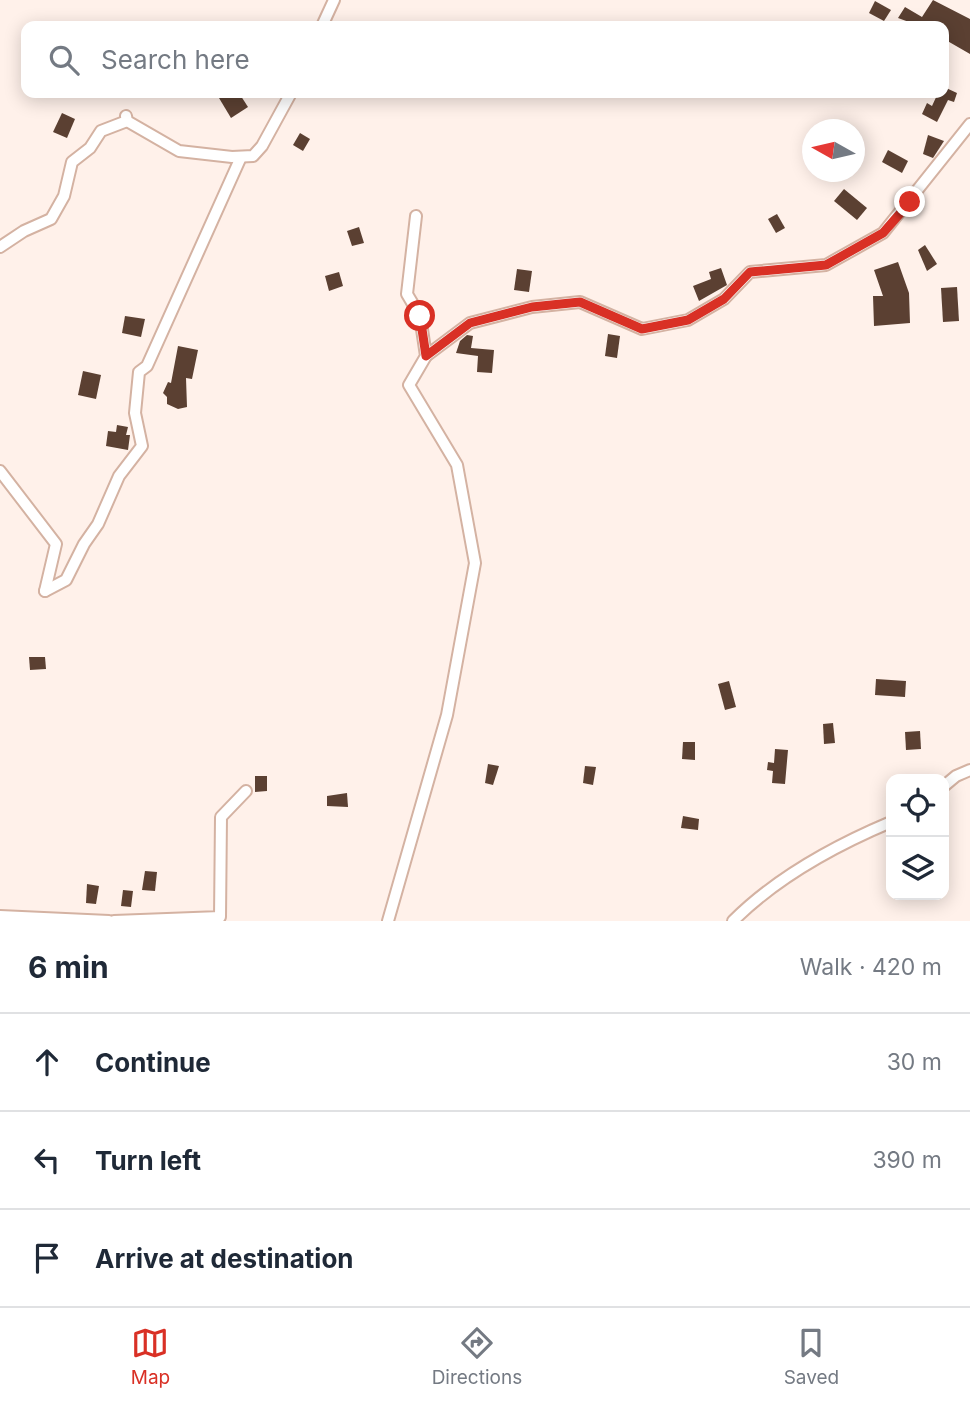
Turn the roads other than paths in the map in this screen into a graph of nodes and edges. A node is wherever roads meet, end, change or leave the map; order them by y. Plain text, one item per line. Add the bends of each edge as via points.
1 (334, 0) edge
2 (324, 21) edge
3 (288, 98) edge
4 (970, 124) edge
5 (241, 157) junction
6 (416, 216) dead end
7 (0, 247) edge
8 (426, 356) junction
9 (0, 471) edge
10 (970, 770) edge
11 (949, 782) edge
12 (246, 791) dead end
13 (886, 824) edge
14 (0, 916) edge
15 (111, 921) edge
16 (187, 921) edge
17 (388, 921) edge
18 (733, 921) edge

1 - 2 street
3 - 5 street via 262,146 253,156
4 - 8 street via 883,233 826,265 750,272 724,299 688,320 642,329 580,302 532,307 470,323
5 - 7 street via 179,150 126,118 101,131 90,148 72,162 64,196 51,219
5 - 9 street via 147,366 139,372 135,413 142,446 119,476 66,580 46,591 56,544
6 - 8 street via 407,294 420,316
8 - 17 street via 409,385 457,465 475,563 447,715
10 - 11 street
12 - 16 street via 221,817 220,918
13 - 18 street via 841,843 752,902
14 - 15 street
15 - 16 street

